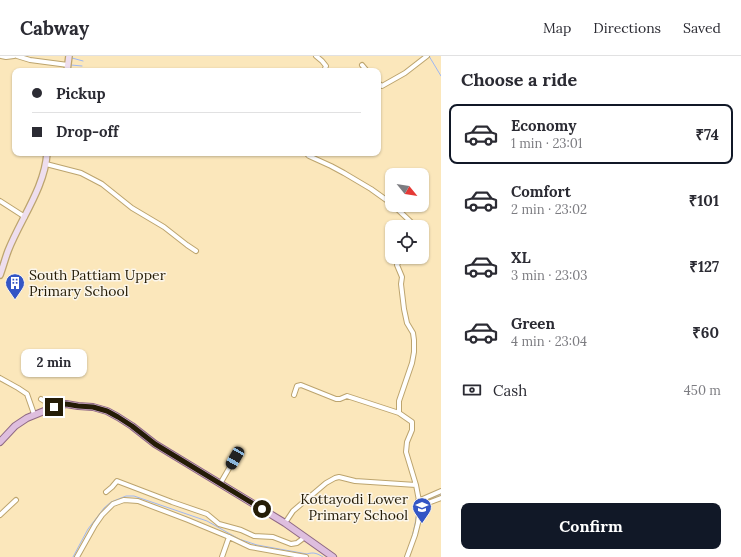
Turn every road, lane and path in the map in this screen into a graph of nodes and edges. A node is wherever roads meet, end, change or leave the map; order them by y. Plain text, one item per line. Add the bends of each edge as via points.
1 (1, 56) edge
2 (16, 56) edge
3 (69, 56) edge
4 (316, 56) edge
5 (427, 56) edge
6 (362, 65) dead end
7 (68, 68) edge
8 (325, 68) edge
9 (364, 68) edge
10 (381, 85) edge
11 (47, 156) edge
12 (309, 156) edge
13 (46, 164) junction
14 (385, 199) edge
15 (0, 201) edge
16 (401, 212) edge
17 (25, 217) junction
18 (409, 220) edge
19 (196, 251) dead end
20 (398, 264) edge
21 (0, 275) edge
22 (0, 378) edge
23 (294, 395) dead end
24 (41, 399) dead end
25 (54, 407) junction
26 (399, 413) junction
27 (34, 414) junction
28 (0, 442) edge
29 (235, 458) dead end
30 (220, 484) junction
31 (416, 485) junction
32 (441, 491) edge
33 (106, 492) dead end
34 (441, 498) edge
35 (16, 500) dead end
36 (418, 501) junction
37 (420, 506) junction
38 (0, 515) edge
39 (285, 523) junction
40 (229, 537) junction
41 (305, 537) junction
42 (330, 556) edge
43 (77, 557) edge
44 (222, 557) edge
45 (306, 557) edge
46 (407, 557) edge

1 - 2 street
2 - 7 street
3 - 7 main road
4 - 8 street
5 - 10 street via 405,73
6 - 9 street
11 - 13 main road
12 - 14 street via 344,173
13 - 17 main road
13 - 19 street via 67,168 98,181 132,208 164,227
15 - 17 street
16 - 18 street
17 - 21 main road via 8,251
20 - 26 street via 402,277 407,323 414,340 412,363 399,401
22 - 27 street via 27,394
23 - 26 street via 297,386 301,385 336,399 347,396
24 - 25 street
25 - 27 main road
25 - 30 main road via 66,404 107,411
26 - 31 street via 412,422 406,452
27 - 28 main road via 15,426
29 - 30 street
30 - 39 main road
31 - 36 street
31 - 39 street via 334,478 293,511
32 - 36 street
33 - 41 street via 117,481 207,514 219,524 254,536 273,538 291,544 298,543
34 - 37 street
35 - 38 street
36 - 37 street
37 - 46 street via 415,535
39 - 41 main road
40 - 43 street via 138,501 124,500 112,504 102,515
40 - 44 street
40 - 45 street via 250,548
41 - 42 main road

